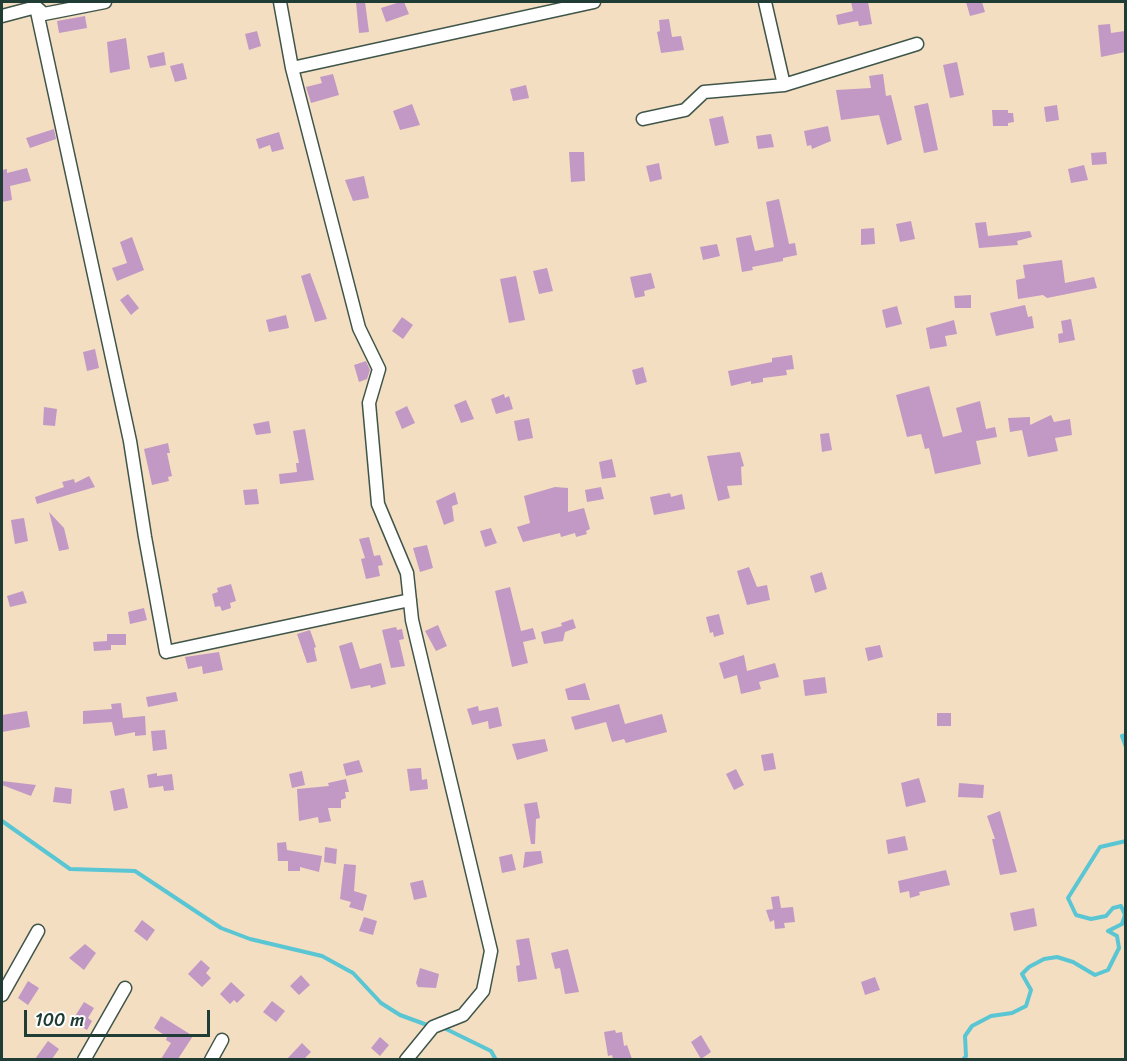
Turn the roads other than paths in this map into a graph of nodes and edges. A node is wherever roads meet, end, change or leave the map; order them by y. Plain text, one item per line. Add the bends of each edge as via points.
1 (105, 2) edge
2 (280, 2) edge
3 (594, 2) edge
4 (765, 2) edge
5 (36, 7) junction
6 (2, 16) edge
7 (917, 44) dead end
8 (292, 68) junction
9 (784, 85) junction
10 (643, 118) dead end
11 (410, 600) junction
12 (38, 931) dead end
13 (125, 988) dead end
14 (2, 995) edge
15 (222, 1040) dead end
16 (84, 1059) edge
17 (211, 1059) edge
18 (406, 1059) edge

1 - 5 street via 44,14
2 - 8 street
3 - 8 street
4 - 9 street
5 - 6 street
5 - 11 street via 130,441 166,652
7 - 9 street
8 - 11 street via 359,328 379,369 369,403 378,504 407,573
9 - 10 street via 704,92 685,110
11 - 18 street via 491,951 483,991 463,1015 433,1027
12 - 14 street
13 - 16 street
15 - 17 street

